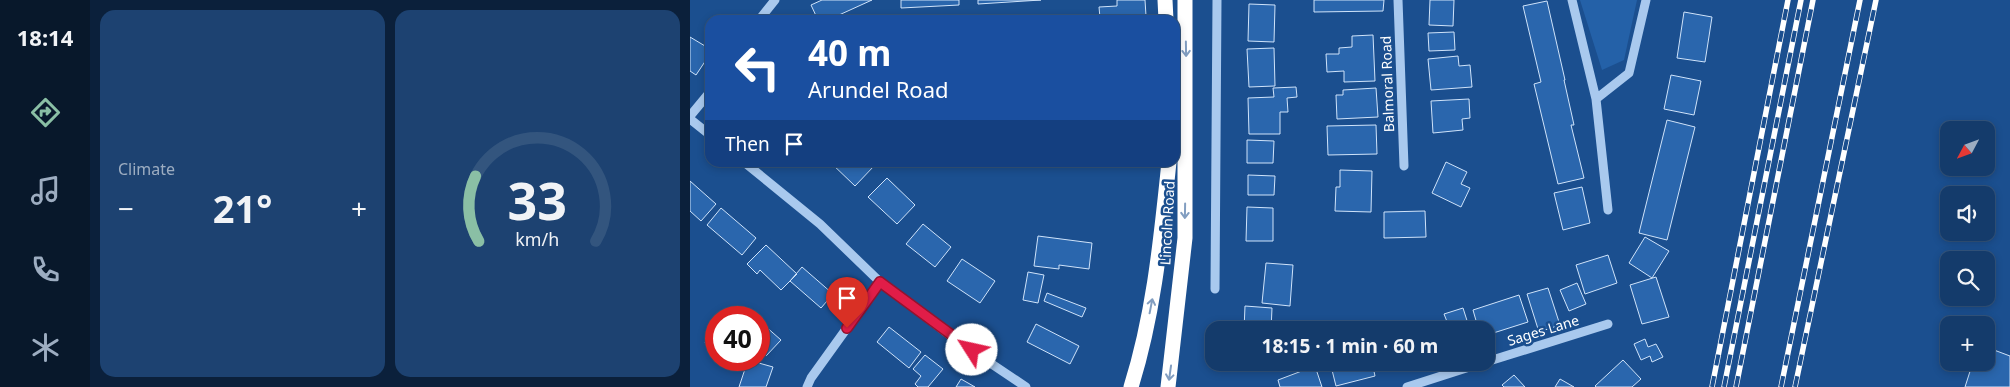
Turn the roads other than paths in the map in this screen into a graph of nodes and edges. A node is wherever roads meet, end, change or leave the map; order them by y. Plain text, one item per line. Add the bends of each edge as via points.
1 (775, 0) edge
2 (1165, 0) edge
3 (1185, 0) edge
4 (1217, 0) edge
5 (1398, 0) edge
6 (1572, 0) edge
7 (1646, 0) edge
8 (764, 15) edge
9 (1166, 15) edge
10 (705, 98) edge
11 (1596, 99) junction
12 (690, 117) edge
13 (705, 130) edge
14 (1404, 166) dead end
15 (750, 167) edge
16 (1169, 167) edge
17 (1608, 210) dead end
18 (880, 282) junction
19 (1215, 289) dead end
20 (1608, 324) dead end
21 (1495, 359) edge
22 (1458, 371) edge
23 (807, 387) edge
24 (1026, 387) edge
25 (1131, 387) edge
26 (1168, 387) edge
27 (1407, 387) edge

1 - 8 street
2 - 9 highway
3 -> 26 highway, Lincoln Road via 1185,238
4 - 19 street
5 - 14 street, Balmoral Road
6 - 11 street
7 - 11 street via 1629,73
10 - 12 street
11 - 17 street
12 - 13 street
15 - 18 street via 820,224
25 -> 16 highway, Lincoln Road via 1159,264
18 - 23 street
18 - 24 street via 956,340
20 - 21 street, Sages Lane
22 - 27 street, Sages Lane

